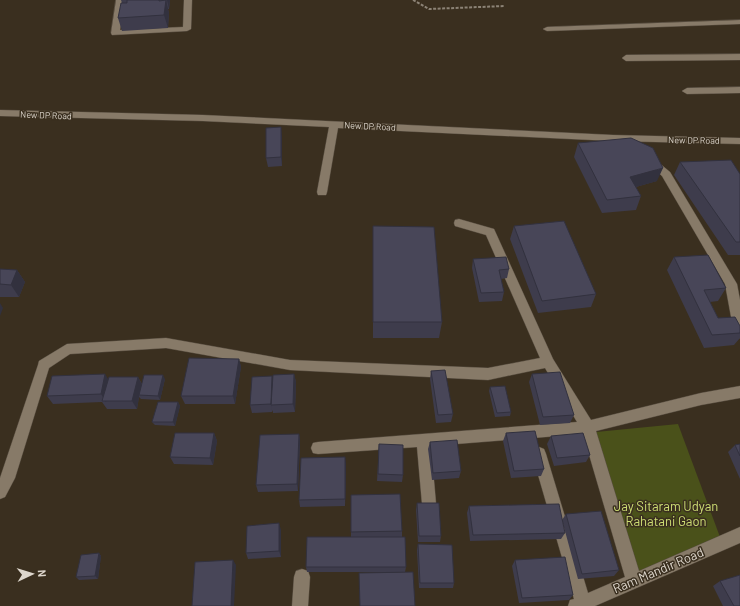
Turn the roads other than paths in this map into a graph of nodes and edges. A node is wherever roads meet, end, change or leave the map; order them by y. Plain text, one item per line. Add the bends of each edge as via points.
1 (120, 0) edge
2 (188, 0) edge
3 (740, 22) edge
4 (547, 29) dead end
5 (740, 57) edge
6 (626, 58) dead end
7 (687, 90) dead end
8 (740, 90) edge
9 (0, 113) edge
10 (334, 124) junction
11 (623, 139) junction
12 (740, 142) edge
13 (322, 192) dead end
14 (459, 223) dead end
15 (740, 333) edge
16 (548, 362) junction
17 (740, 392) edge
18 (588, 427) junction
19 (533, 431) junction
20 (423, 440) junction
21 (318, 448) dead end
22 (0, 492) edge
23 (430, 515) edge
24 (740, 535) edge
25 (302, 577) dead end
26 (634, 581) junction
27 (579, 604) edge
28 (300, 606) edge

1 - 2 street via 115,33 187,29
3 - 4 street
5 - 6 street
7 - 8 street
9 - 10 street, New DP Road
10 - 11 street, New DP Road
10 - 13 street
11 - 12 street, New DP Road
11 - 15 street via 666,174 731,284
14 - 16 street via 490,232
16 - 18 street
16 - 22 street via 488,374 290,365 166,343 67,348 44,365 8,478
17 - 18 street
18 - 19 street
18 - 26 street
19 - 20 street
19 - 27 street
20 - 21 street
20 - 23 street
24 - 26 street, Ram Mandir Road
25 - 28 street
26 - 27 street, Ram Mandir Road

